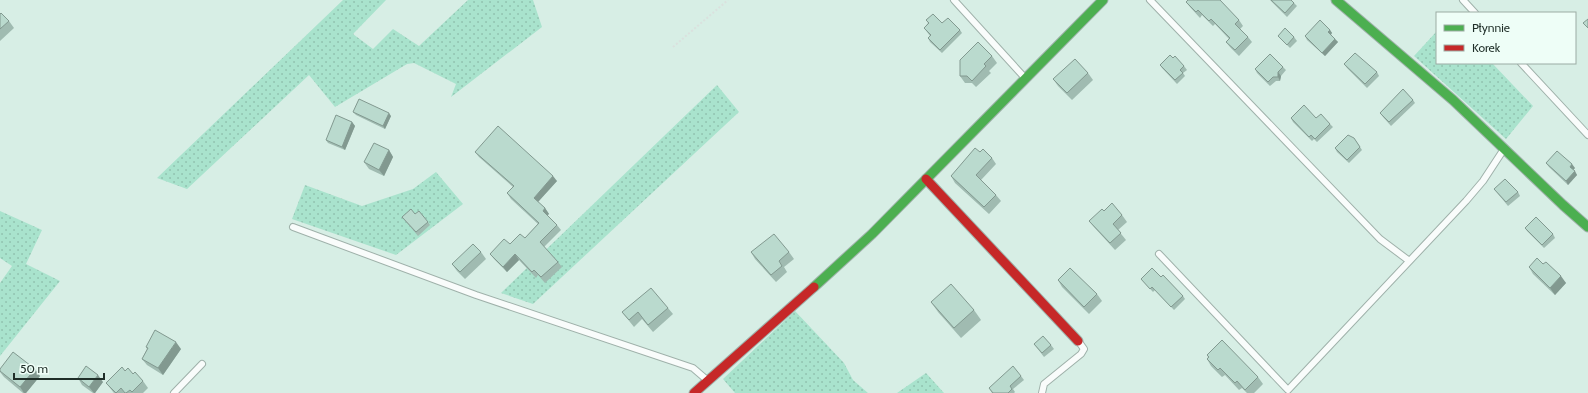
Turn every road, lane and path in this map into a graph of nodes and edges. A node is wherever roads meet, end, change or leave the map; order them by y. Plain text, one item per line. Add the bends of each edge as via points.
1 (728, 0) edge
2 (954, 0) edge
3 (1103, 0) edge
4 (1150, 0) edge
5 (1336, 0) edge
6 (1463, 0) edge
7 (1474, 12) edge
8 (673, 47) dead end
9 (1522, 64) edge
10 (1025, 78) junction
11 (1588, 135) edge
12 (1505, 148) junction
13 (926, 179) junction
14 (293, 227) dead end
15 (1588, 227) edge
16 (1159, 254) dead end
17 (1408, 260) junction
18 (1078, 341) joint
19 (202, 364) dead end
20 (708, 381) junction
21 (174, 393) edge
22 (694, 393) edge
23 (1042, 393) edge

1 - 8 path
2 - 10 lane
3 - 10 street
4 - 17 lane via 1380,239
5 - 12 street via 1429,77
6 - 7 lane
9 - 11 lane
10 - 13 street
12 - 15 street via 1553,197
12 - 17 lane via 1466,201
13 - 18 street
13 - 20 street via 847,257
14 - 20 lane via 476,295 693,368
16 - 17 lane via 1288,390
18 - 23 lane via 1084,349 1081,354 1044,384
19 - 21 lane
20 - 22 street

